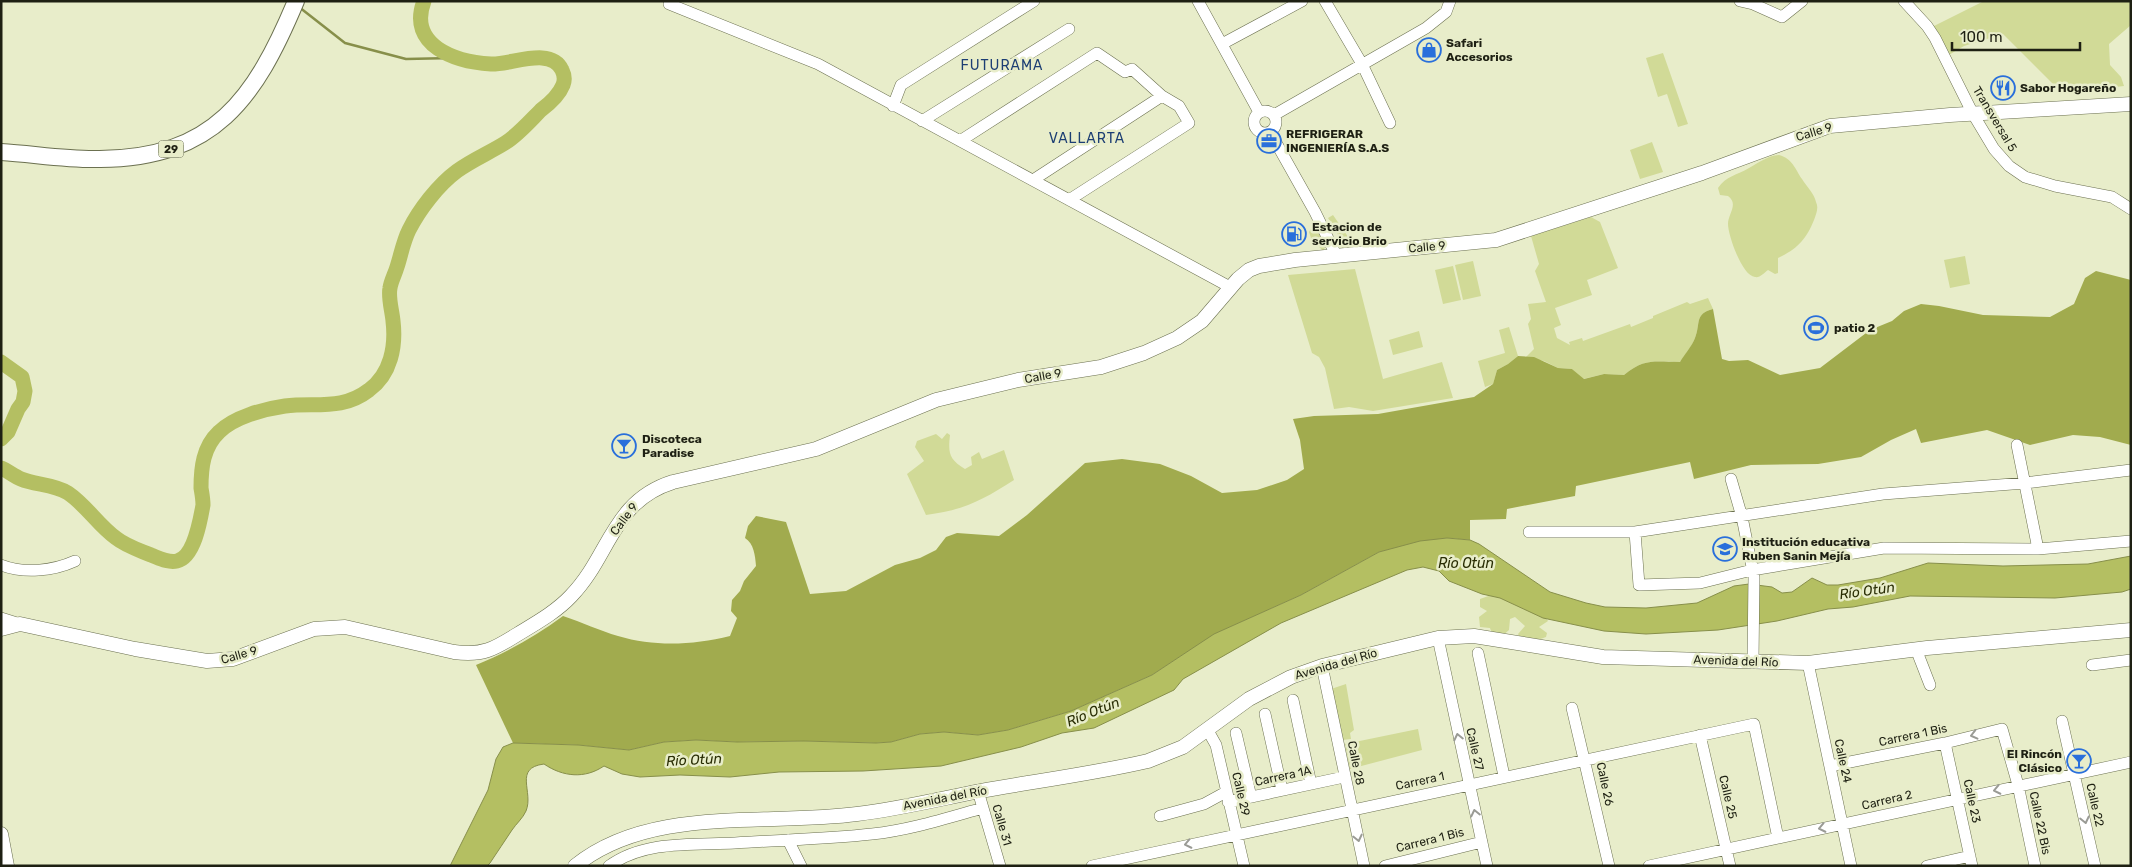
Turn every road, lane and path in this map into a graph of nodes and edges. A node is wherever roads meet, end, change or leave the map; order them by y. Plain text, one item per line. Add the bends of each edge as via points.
1 (296, 1) edge
2 (1034, 1) edge
3 (1198, 1) edge
4 (1302, 1) edge
5 (1325, 1) edge
6 (1450, 1) edge
7 (1740, 1) edge
8 (1802, 1) edge
9 (1904, 1) edge
10 (1754, 2) edge
11 (669, 4) dead end
12 (1069, 29) dead end
13 (1222, 44) junction
14 (1362, 64) junction
15 (1162, 96) junction
16 (2131, 104) edge
17 (894, 106) junction
18 (1259, 112) junction
19 (1973, 114) junction
20 (1274, 115) junction
21 (922, 121) junction
22 (1390, 123) dead end
23 (1270, 132) junction
24 (960, 141) junction
25 (1, 152) edge
26 (1033, 180) junction
27 (1069, 200) junction
28 (2131, 209) edge
29 (1336, 255) junction
30 (1230, 287) junction
31 (2017, 445) dead end
32 (2131, 470) edge
33 (1731, 479) dead end
34 (2024, 483) junction
35 (1742, 517) junction
36 (1529, 532) dead end
37 (1635, 532) junction
38 (2131, 541) edge
39 (2038, 549) junction
40 (75, 561) dead end
41 (1, 564) edge
42 (1753, 574) junction
43 (1, 618) edge
44 (20, 624) junction
45 (1, 629) edge
46 (2131, 630) edge
47 (1438, 638) junction
48 (1916, 649) junction
49 (1478, 653) dead end
50 (2131, 660) edge
51 (1753, 661) junction
52 (1808, 663) junction
53 (2092, 665) dead end
54 (1322, 666) junction
55 (1930, 685) dead end
56 (1293, 700) dead end
57 (1572, 708) dead end
58 (1265, 714) dead end
59 (2062, 721) dead end
60 (1207, 729) junction
61 (2002, 729) joint
62 (1236, 733) dead end
63 (1700, 735) junction
64 (1945, 743) junction
65 (1585, 759) junction
66 (2131, 762) edge
67 (1830, 766) junction
68 (2074, 774) junction
69 (1344, 776) junction
70 (1504, 776) junction
71 (1311, 784) junction
72 (1469, 784) junction
73 (2018, 785) junction
74 (1282, 790) junction
75 (978, 792) junction
76 (1227, 797) junction
77 (1251, 797) junction
78 (1957, 798) junction
79 (983, 808) junction
80 (1351, 810) junction
81 (1160, 816) dead end
82 (1842, 824) junction
83 (1, 834) edge
84 (1236, 834) junction
85 (1778, 838) junction
86 (788, 840) junction
87 (1482, 842) junction
88 (1726, 849) junction
89 (1, 857) edge
90 (590, 861) edge
91 (1971, 861) edge
92 (6, 866) edge
93 (575, 866) edge
94 (609, 866) edge
95 (801, 866) edge
96 (1000, 866) edge
97 (1092, 866) edge
98 (1244, 866) edge
99 (1364, 866) edge
100 (1385, 866) edge
101 (1487, 866) edge
102 (1609, 866) edge
103 (1649, 866) edge
104 (1730, 866) edge
105 (1851, 866) edge
106 (1927, 866) edge
107 (2035, 866) edge
108 (2095, 866) edge

1 - 25 highway, 29 via 270,60 243,99 215,126 186,143 149,155 124,158
2 - 17 street via 901,85
3 - 13 street
4 - 13 street
5 - 14 street
6 - 14 street via 1438,20
7 - 10 street
8 - 10 street via 1782,17
9 - 19 street, Transversal 5 via 1934,38
11 - 17 street via 818,64
12 - 21 street
13 - 18 street
14 - 20 street
14 - 22 street
15 - 24 street via 1132,69 1125,72 1097,53
15 - 26 street
15 - 27 street via 1179,106 1190,122
16 - 19 main road, Calle 9
17 - 21 street
18 - 20 street
18 - 23 street via 1254,126 1262,133
19 - 28 street, Transversal 5 via 2003,161 2025,177 2112,197
19 - 29 main road, Calle 9 via 1830,126 1702,173 1496,240
20 - 23 street via 1276,123
21 - 24 street
23 - 29 street
24 - 26 street
26 - 27 street
27 - 30 street
29 - 30 main road, Calle 9 via 1259,266
30 - 44 main road, Calle 9 via 1202,322 1144,354 1101,367 1018,380 936,400 816,449 701,475 650,491 619,522 572,596 492,650 467,654 345,627 314,629 232,659 207,661
31 - 34 street
32 - 34 street
33 - 35 street
34 - 35 street via 1883,494
34 - 39 street
35 - 37 street
35 - 42 street
36 - 37 street
37 - 42 street via 1640,585 1700,583
38 - 39 street
39 - 42 street via 1884,548
40 - 41 street via 44,570 9,568
42 - 51 street
43 - 44 street, Calle 9
44 - 45 main road
46 - 48 main road, Avenida del Río
47 - 51 main road, Avenida del Río via 1474,636 1603,656
47 - 54 main road, Avenida del Río
72 -> 47 street, Calle 27
48 - 52 main road, Avenida del Río
48 - 55 street
49 - 70 street
50 - 53 street
51 - 52 main road, Avenida del Río
52 - 67 street, Calle 24
54 - 60 main road, Avenida del Río via 1268,688
54 - 69 street, Calle 28
56 - 71 street
57 - 65 street, Calle 26
58 - 74 street
59 - 68 street, Calle 22
60 - 75 main road, Avenida del Río via 1183,746 1148,761
60 - 76 street, Calle 29 via 1216,745
61 -> 64 street, Carrera 1 Bis
61 - 73 street, Calle 22 Bis
62 - 77 street
63 - 65 street, Carrera 1
63 - 85 street, Carrera 1 via 1754,724
63 - 88 street, Calle 25
64 - 67 street, Carrera 1 Bis
64 - 78 street, Calle 23
65 - 70 street, Carrera 1
65 - 102 street, Calle 26
66 - 68 street, Carrera 2
67 - 82 street, Calle 24
68 - 73 street, Carrera 2
68 -> 108 street, Calle 22
69 - 71 street, Carrera 1A
69 - 80 street, Calle 28
70 - 72 street, Carrera 1
71 - 74 street, Carrera 1A
72 - 80 street, Carrera 1
87 -> 72 street, Calle 27
73 -> 78 street, Carrera 2
73 - 107 street, Calle 22 Bis
74 - 77 street, Carrera 1A
75 - 79 street, Calle 31
75 - 90 main road, Avenida del Río via 856,815 685,824 611,843
76 - 77 street, Carrera 1A
76 - 81 street, Carrera 1A
76 - 84 street, Calle 29
78 - 82 street, Carrera 2
78 - 91 street, Calle 23
79 - 86 street via 874,834
79 - 96 street, Calle 31
80 - 84 street, Carrera 1
80 -> 99 street, Calle 28
82 -> 85 street, Carrera 2
82 - 105 street, Calle 24
83 - 92 main road
84 -> 97 street, Carrera 1
84 - 98 street, Calle 29
85 - 88 street, Carrera 2
86 - 94 street via 687,844 644,850
86 - 95 street
87 - 100 street, Carrera 1 Bis
87 - 101 street, Calle 27
88 - 103 street, Carrera 2
88 - 104 street, Calle 25
89 - 92 street
90 - 93 main road, Avenida del Río
91 - 106 street

